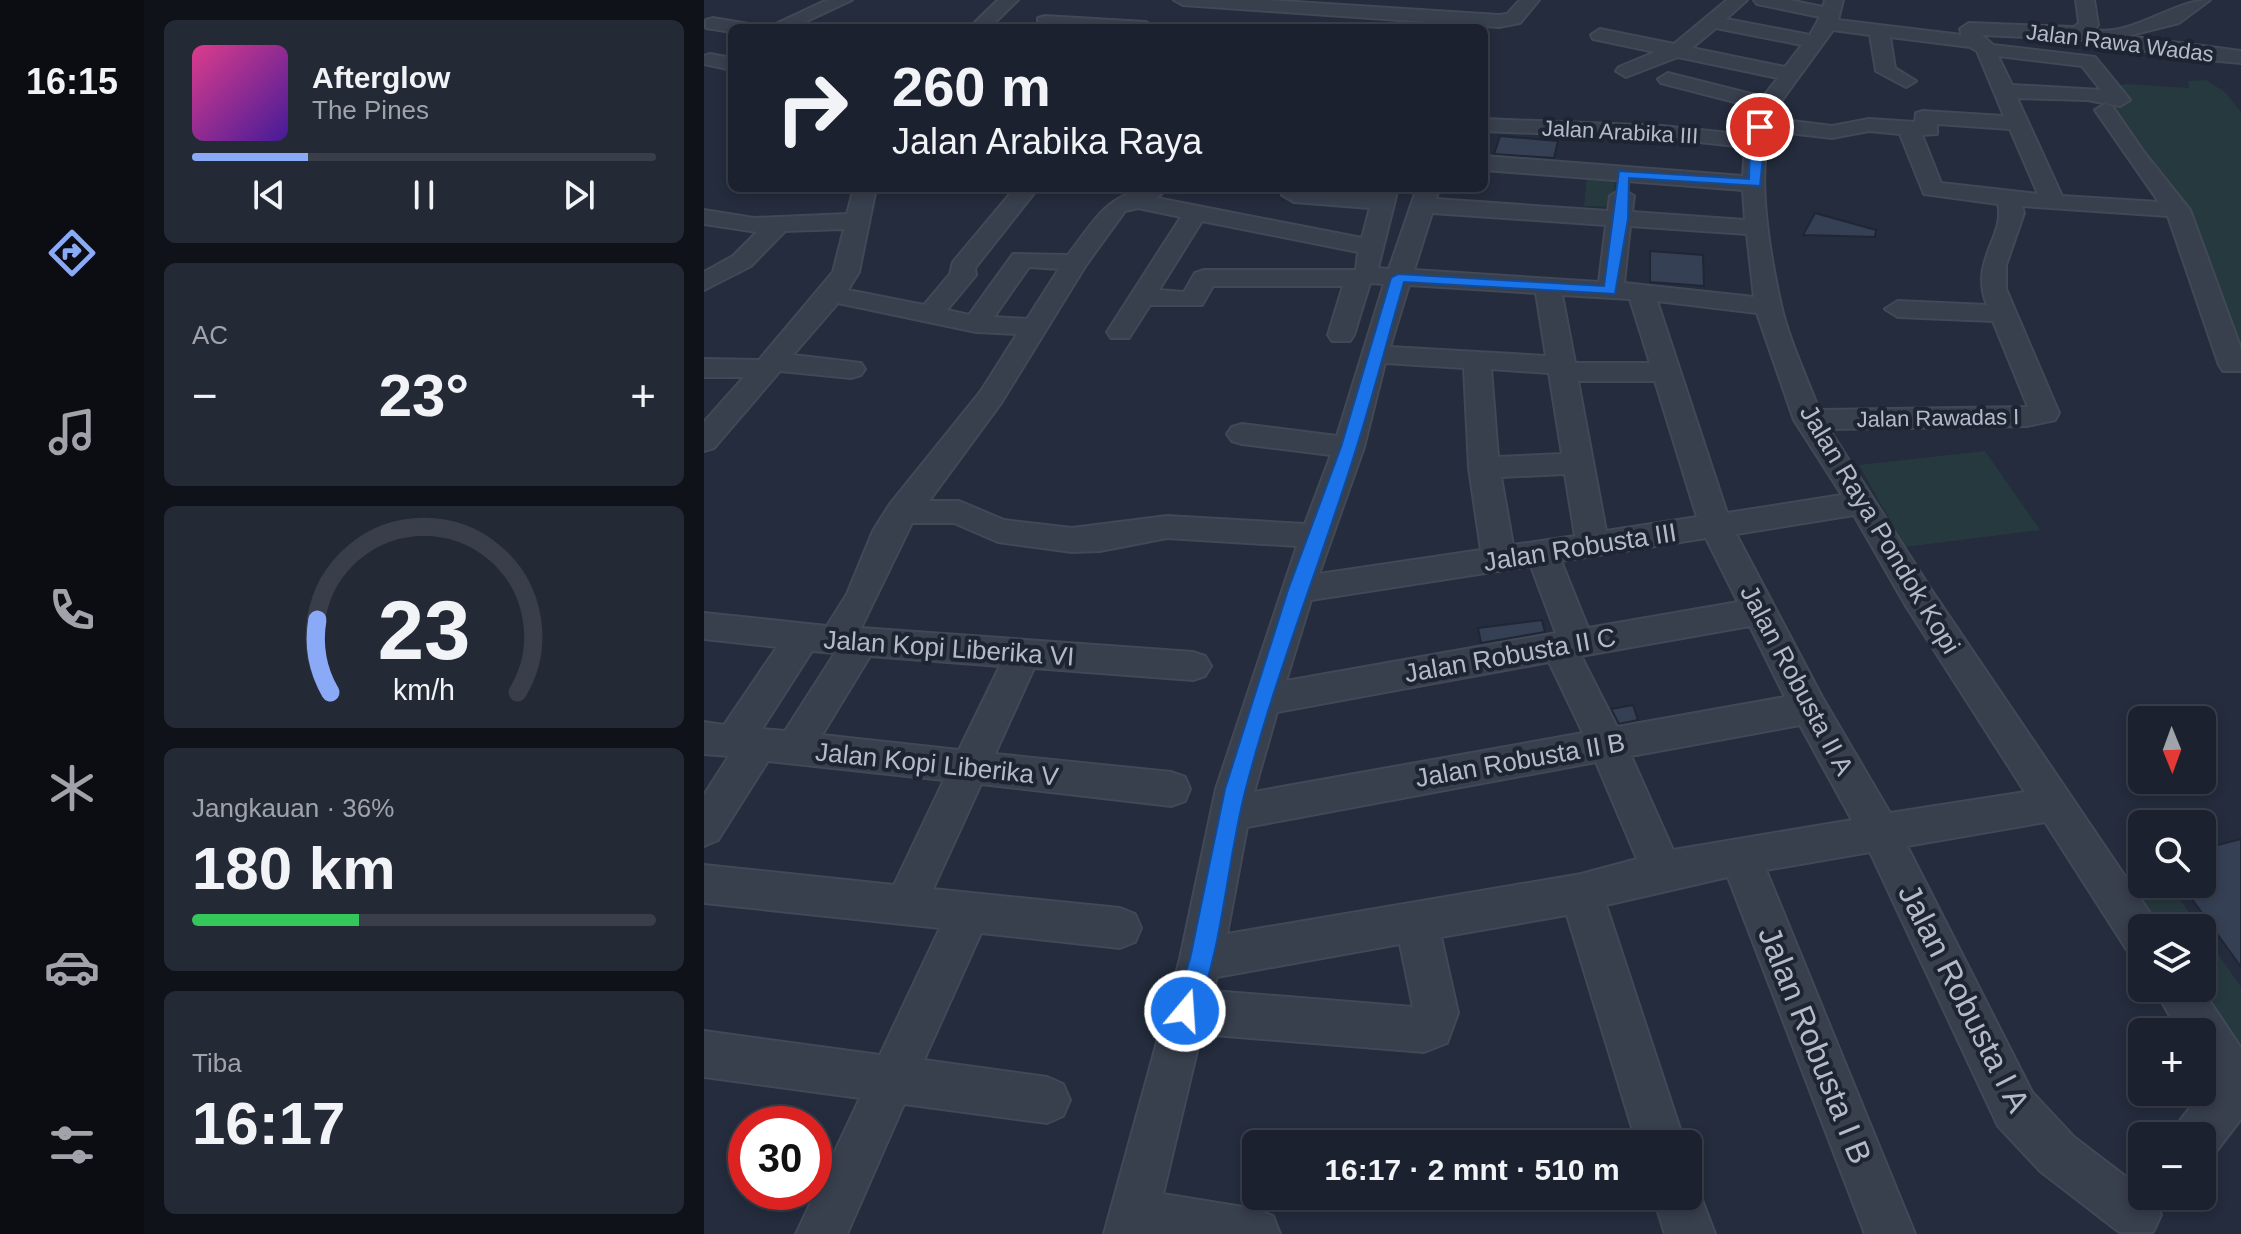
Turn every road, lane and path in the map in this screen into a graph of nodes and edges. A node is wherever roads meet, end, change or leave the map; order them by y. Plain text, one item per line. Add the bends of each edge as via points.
1 (843, 0) edge
2 (1009, 0) edge
3 (1068, 0) edge
4 (1185, 0) edge
5 (1530, 0) edge
6 (1738, 0) edge
7 (1763, 0) edge
8 (2085, 0) edge
9 (2201, 0) edge
10 (1172, 19) dead end
11 (1369, 20) edge
12 (1827, 20) edge
13 (1711, 22) junction
14 (713, 24) dead end
15 (786, 24) edge
16 (982, 24) edge
17 (1043, 24) edge
18 (728, 26) edge
19 (2067, 27) junction
20 (1879, 31) junction
21 (1600, 35) dead end
22 (2107, 37) junction
23 (1980, 45) junction
24 (1680, 49) junction
25 (2241, 57) edge
26 (706, 61) edge
27 (728, 64) edge
28 (1626, 71) dead end
29 (1789, 74) junction
30 (1906, 81) dead end
31 (2005, 91) junction
32 (2105, 110) dead end
33 (2018, 123) junction
34 (1762, 124) junction
35 (1488, 125) edge
36 (1909, 128) junction
37 (1618, 130) junction
38 (1662, 132) junction
39 (1488, 163) edge
40 (1578, 171) junction
41 (1623, 174) junction
42 (1755, 184) junction
43 (864, 192) edge
44 (1024, 192) edge
45 (1150, 193) edge
46 (1294, 195) dead end
47 (1384, 195) edge
48 (1426, 196) edge
49 (2008, 198) junction
50 (1201, 202) junction
51 (2053, 202) junction
52 (2178, 210) junction
53 (1576, 215) junction
54 (704, 217) edge
55 (1622, 219) junction
56 (859, 221) junction
57 (778, 224) junction
58 (1757, 228) junction
59 (1370, 247) junction
60 (1075, 263) junction
61 (1373, 277) junction
62 (704, 282) edge
63 (1548, 287) junction
64 (1610, 291) junction
65 (1641, 292) junction
66 (832, 294) junction
67 (1141, 297) junction
68 (1768, 306) junction
69 (1898, 309) dead end
70 (2000, 313) junction
71 (930, 314) junction
72 (976, 324) junction
73 (1035, 327) junction
74 (1120, 332) dead end
75 (1341, 335) dead end
76 (1374, 354) junction
77 (2233, 365) dead end
78 (771, 366) junction
79 (704, 368) edge
80 (851, 369) dead end
81 (1478, 370) junction
82 (1666, 372) junction
83 (1562, 374) junction
84 (1808, 420) junction
85 (1242, 434) dead end
86 (704, 441) edge
87 (1349, 447) junction
88 (1578, 463) junction
89 (1484, 468) junction
90 (1863, 503) junction
91 (901, 512) junction
92 (1716, 526) junction
93 (1317, 536) junction
94 (1593, 545) junction
95 (1542, 553) junction
96 (1499, 560) junction
97 (1297, 590) junction
98 (1759, 611) junction
99 (704, 626) edge
100 (833, 639) junction
101 (1567, 644) junction
102 (1023, 654) junction
103 (1193, 666) dead end
104 (1262, 700) junction
105 (1809, 708) junction
106 (748, 743) edge
107 (1607, 744) junction
108 (969, 767) junction
109 (1171, 789) dead end
110 (2053, 804) junction
111 (1231, 813) junction
112 (704, 828) edge
113 (1880, 832) junction
114 (1740, 856) junction
115 (1662, 871) junction
116 (704, 884) edge
117 (1581, 893) junction
118 (905, 905) junction
119 (969, 912) junction
120 (2128, 915) edge
121 (1417, 923) junction
122 (1120, 928) dead end
123 (1201, 959) junction
124 (2185, 1002) edge
125 (1185, 1011) junction
126 (704, 1054) edge
127 (892, 1080) junction
128 (2240, 1087) edge
129 (1047, 1100) dead end
130 (2210, 1122) edge
131 (1657, 1130) edge
132 (1682, 1210) edge
133 (2136, 1215) edge
134 (1131, 1224) edge
135 (821, 1234) edge
136 (1255, 1234) edge
137 (1690, 1234) edge
138 (1890, 1234) edge

1 - 15 street
2 - 16 street
3 - 17 street
4 - 10 street
4 - 11 street
5 - 11 street via 1505,21
6 - 13 street
7 - 12 street
8 - 19 street via 2089,25
9 - 22 street via 2172,19
12 - 13 street
12 - 20 street
12 - 29 street
13 - 24 street
14 - 18 street
19 - 22 street, Jalan Rawa Wadas
19 - 23 street, Jalan Rawa Wadas via 1969,29
20 - 23 street
20 - 30 street via 1883,66 1891,76
21 - 24 street
22 - 25 street, Jalan Rawa Wadas
23 - 31 street
23 - 31 street via 2088,61 2120,100
24 - 28 street
24 - 29 street
26 - 27 street
29 - 34 street
31 - 33 street
32 - 52 street
33 - 36 street via 1923,117 1929,129
33 - 51 street
34 - 36 street via 1832,132 1869,125
34 - 38 street, Jalan Arabika III
34 - 38 street via 1675,81
34 - 42 street, Jalan Raya Pondok Kopi
35 - 37 street, Jalan Arabika III
36 - 49 street via 1932,189
37 - 38 street, Jalan Arabika III
37 - 41 street
39 - 40 street
40 - 41 street
40 - 53 street
41 - 42 street
41 - 55 street
42 - 58 street, Jalan Raya Pondok Kopi
43 - 56 street
44 - 71 street
45 - 50 street
45 - 60 street via 1117,206
46 - 47 street
47 - 59 street
48 - 53 street
48 - 61 street
49 - 51 street
49 - 70 street, Jalan Rawadas I via 2012,213 1992,278
50 - 59 street
50 - 67 street
51 - 52 street
52 - 77 street
53 - 55 street
54 - 57 street
55 - 58 street
55 - 64 street
56 - 57 street
56 - 66 street via 846,272
57 - 62 street via 742,261
58 - 68 street, Jalan Raya Pondok Kopi
59 - 61 street
60 - 72 street via 1022,259
60 - 73 street
61 - 63 street
61 - 67 street via 1204,278 1193,300
61 - 75 street
61 - 76 street
63 - 64 street
63 - 83 street
64 - 65 street
65 - 68 street
65 - 82 street, Jalan Robusta II A
66 - 71 street
66 - 78 street
67 - 74 street
68 - 84 street, Jalan Raya Pondok Kopi
69 - 70 street
70 - 84 street, Jalan Rawadas I via 2045,413
71 - 72 street
72 - 73 street
73 - 91 street via 984,406
76 - 81 street
76 - 87 street
78 - 79 street
78 - 80 street
78 - 86 street
81 - 83 street
81 - 89 street
82 - 83 street
82 - 92 street, Jalan Robusta II A
83 - 88 street
84 - 90 street, Jalan Raya Pondok Kopi
85 - 87 street
87 - 93 street
88 - 89 street
88 - 94 street
89 - 96 street
90 - 92 street, Jalan Robusta III
90 - 110 street, Jalan Raya Pondok Kopi
91 - 93 street via 959,512 998,531 1072,540 1167,527
91 - 100 street via 854,613
92 - 94 street, Jalan Robusta III
92 - 98 street, Jalan Robusta II A
93 - 97 street
94 - 95 street, Jalan Robusta III
95 - 96 street, Jalan Robusta III
95 - 101 street
96 - 97 street, Jalan Robusta III
97 - 104 street
98 - 101 street, Jalan Robusta II C
98 - 105 street, Jalan Robusta II A
99 - 100 street, Jalan Kopi Liberika VI
100 - 102 street, Jalan Kopi Liberika VI
100 - 106 street
100 - 106 street
101 - 104 street, Jalan Robusta II C
101 - 107 street
102 - 103 street, Jalan Kopi Liberika VI
102 - 108 street
104 - 111 street
105 - 107 street, Jalan Robusta II B
105 - 113 street, Jalan Robusta II A
106 - 108 street, Jalan Kopi Liberika V
106 - 112 street
107 - 111 street, Jalan Robusta II B
107 - 115 street
108 - 109 street, Jalan Kopi Liberika V
108 - 118 street
110 - 113 street
110 - 120 street, Jalan Raya Pondok Kopi
111 - 123 street
113 - 114 street
113 - 133 street, Jalan Robusta I A via 2015,1109 2057,1154
114 - 115 street
114 - 138 street, Jalan Robusta I B
115 - 117 street
116 - 118 street
117 - 121 street
117 - 131 street
118 - 119 street
119 - 122 street
119 - 127 street
121 - 123 street
121 - 125 street via 1436,1013 1424,1030
123 - 125 street
124 - 128 street
125 - 134 street
126 - 127 street
127 - 129 street
127 - 135 street
128 - 130 street
132 - 137 street
134 - 136 street

